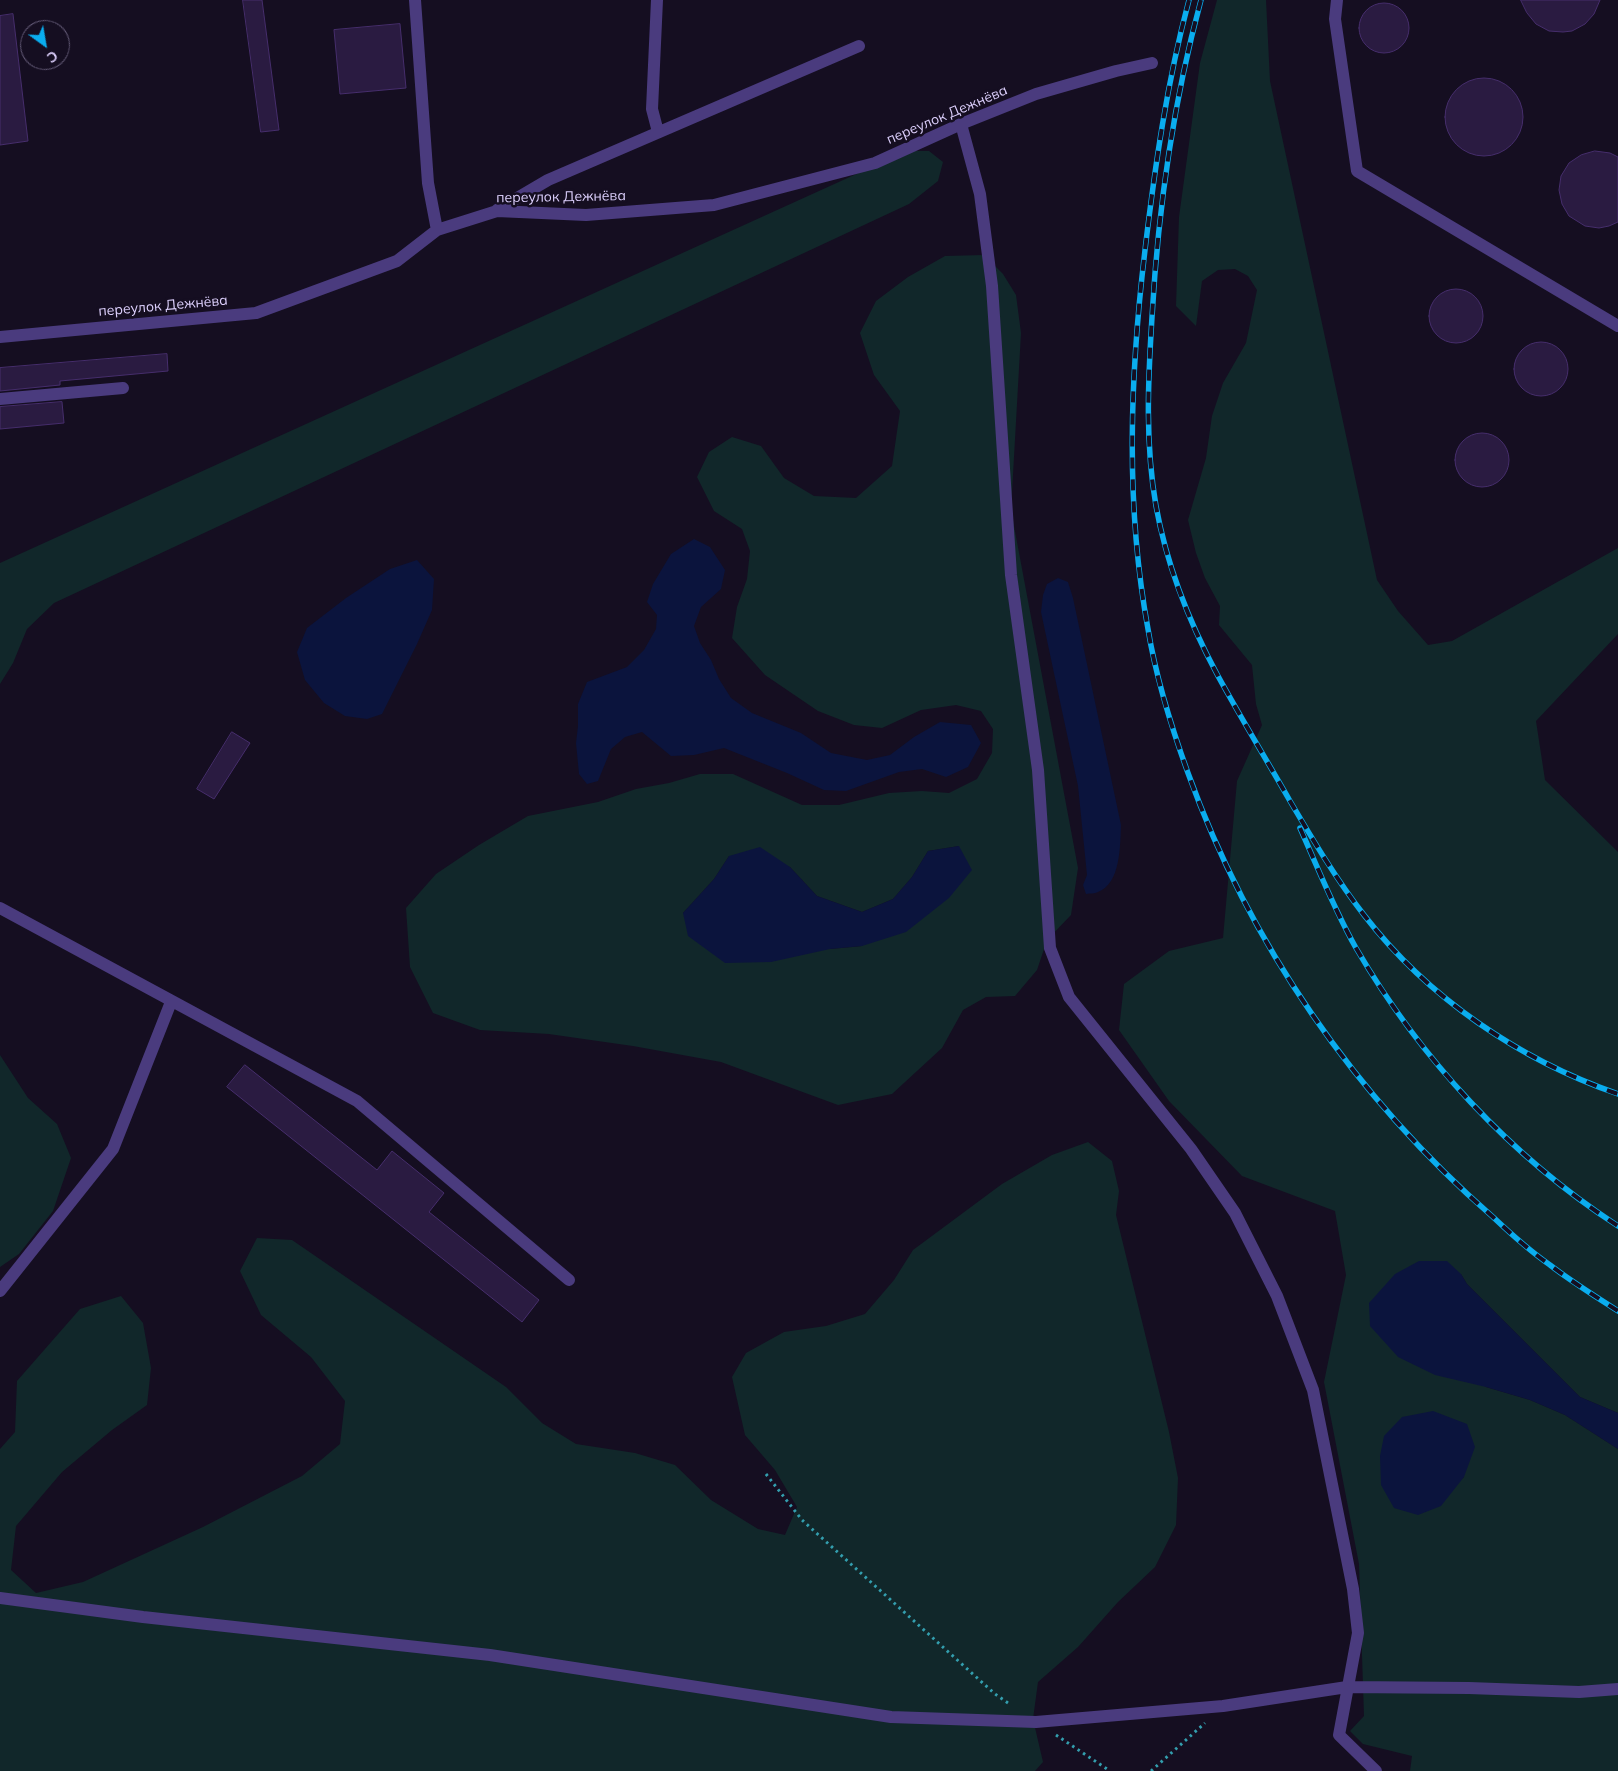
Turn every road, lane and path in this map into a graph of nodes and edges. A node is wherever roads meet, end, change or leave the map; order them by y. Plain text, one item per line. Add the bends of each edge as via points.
1 (415, 0) edge
2 (657, 0) edge
3 (1337, 0) edge
4 (859, 46) dead end
5 (1152, 63) dead end
6 (961, 124) junction
7 (658, 132) junction
8 (497, 211) junction
9 (437, 230) junction
10 (1618, 326) edge
11 (0, 337) edge
12 (123, 388) dead end
13 (0, 399) edge
14 (0, 908) edge
15 (171, 1002) junction
16 (569, 1280) dead end
17 (0, 1292) edge
18 (766, 1474) dead end
19 (0, 1598) edge
20 (1347, 1688) junction
21 (1618, 1689) edge
22 (1011, 1705) dead end
23 (1223, 1706) junction
24 (1036, 1722) junction
25 (1110, 1771) edge
26 (1151, 1771) edge
27 (1376, 1771) edge

1 - 9 street via 428,183
2 - 7 street via 652,109
3 - 10 street via 1335,19 1357,172
4 - 7 street
5 - 6 street, переулок Дежнёва via 1116,70 1036,94
6 - 8 street, переулок Дежнёва via 875,163 714,205 586,215
6 - 20 street via 980,194 992,286 1011,574 1038,770 1050,948 1069,997 1191,1149 1235,1213 1277,1296 1313,1390 1353,1589 1358,1633
7 - 8 street via 548,180
8 - 9 street, переулок Дежнёва
9 - 11 street, переулок Дежнёва via 397,261 256,312
12 - 13 street
14 - 15 street
15 - 16 street via 357,1102
15 - 17 street via 113,1149
18 - 22 path via 802,1520
19 - 24 street via 490,1655 891,1717
20 - 21 street via 1579,1692
20 - 23 street
20 - 27 street via 1339,1735
23 - 24 street
23 - 26 path
24 - 25 path

